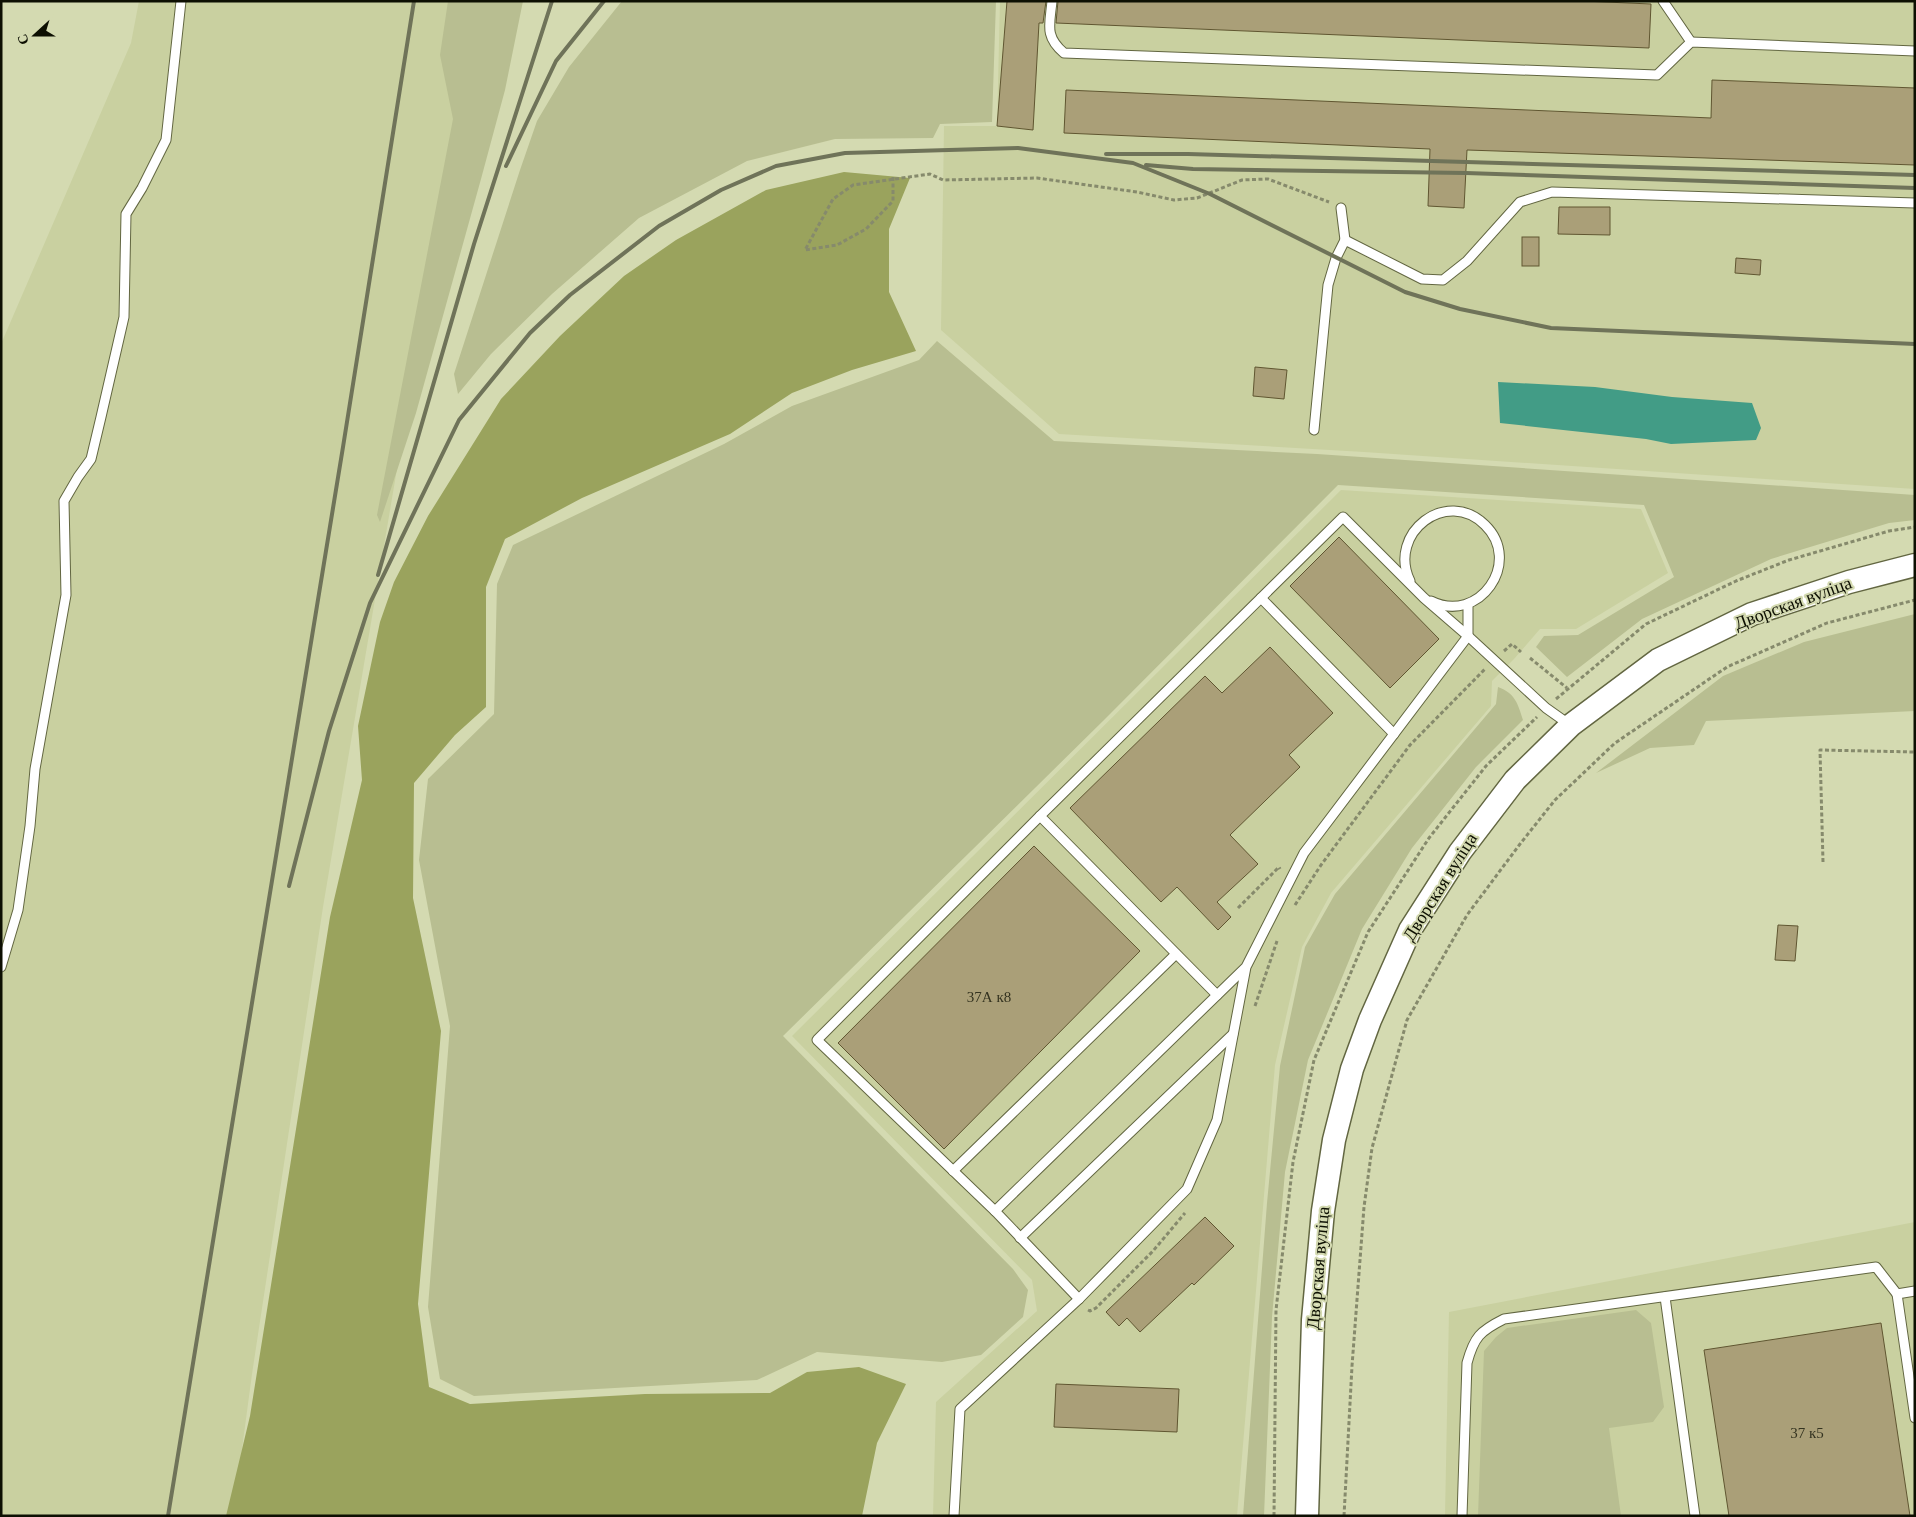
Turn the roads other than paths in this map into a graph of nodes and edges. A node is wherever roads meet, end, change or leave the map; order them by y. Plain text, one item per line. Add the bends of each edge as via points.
1 (181, 1) edge
2 (1052, 1) edge
3 (1663, 1) edge
4 (1691, 42) junction
5 (1915, 51) edge
6 (1915, 203) edge
7 (1341, 208) road end
8 (1346, 240) junction
9 (1314, 430) dead end
10 (1915, 565) edge
11 (1413, 587) junction
12 (1261, 598) junction
13 (1424, 598) junction
14 (1468, 604) junction
15 (1468, 636) junction
16 (1570, 725) junction
17 (1394, 734) junction
18 (1040, 816) junction
19 (1176, 954) junction
20 (1, 967) edge
21 (1246, 967) junction
22 (1217, 995) junction
23 (1233, 1033) junction
24 (953, 1171) junction
25 (995, 1211) junction
26 (1020, 1238) junction
27 (1915, 1291) edge
28 (1897, 1294) junction
29 (1665, 1297) junction
30 (1079, 1299) junction
31 (1915, 1418) edge
32 (954, 1516) edge
33 (1307, 1516) edge
34 (1462, 1516) edge
35 (1695, 1516) edge

1 - 20 lane via 166,140 126,214 124,317 91,460 64,501 66,595 35,768 18,910
2 - 4 lane via 1049,32 1055,45 1064,53 1657,75
3 - 4 lane
4 - 5 lane
6 - 8 lane via 1552,192 1520,202 1467,262 1442,280 1422,279
7 - 8 lane
8 - 9 lane via 1336,258 1328,285
10 - 16 street, Дворская вуліца via 1849,582 1752,614 1658,660
11 - 12 lane via 1343,517
11 - 13 lane
11 - 14 lane via 1406,573 1404,558 1414,530 1425,519 1440,512 1456,511 1471,515 1485,524 1494,537 1499,552 1499,568 1493,583 1482,596
12 - 17 lane
12 - 18 lane
13 - 14 lane via 1438,604
13 - 15 lane
14 - 15 lane
15 - 16 lane via 1546,708
15 - 17 lane
16 - 33 street, Дворская вуліца via 1515,780 1460,852 1410,930 1370,1020 1352,1070 1334,1140 1322,1221 1313,1320
17 - 21 lane via 1304,853
18 - 19 lane
18 - 24 lane via 817,1040
19 - 22 lane
19 - 24 lane
21 - 22 lane
21 - 23 lane
22 - 25 lane
23 - 26 lane
23 - 30 lane via 1217,1120 1187,1189
24 - 25 lane
25 - 26 lane
26 - 30 lane
27 - 28 lane
28 - 29 lane via 1876,1267
28 - 31 lane
29 - 34 lane via 1504,1319 1486,1328 1472,1344 1466,1363
29 - 35 lane
30 - 32 lane via 960,1409

